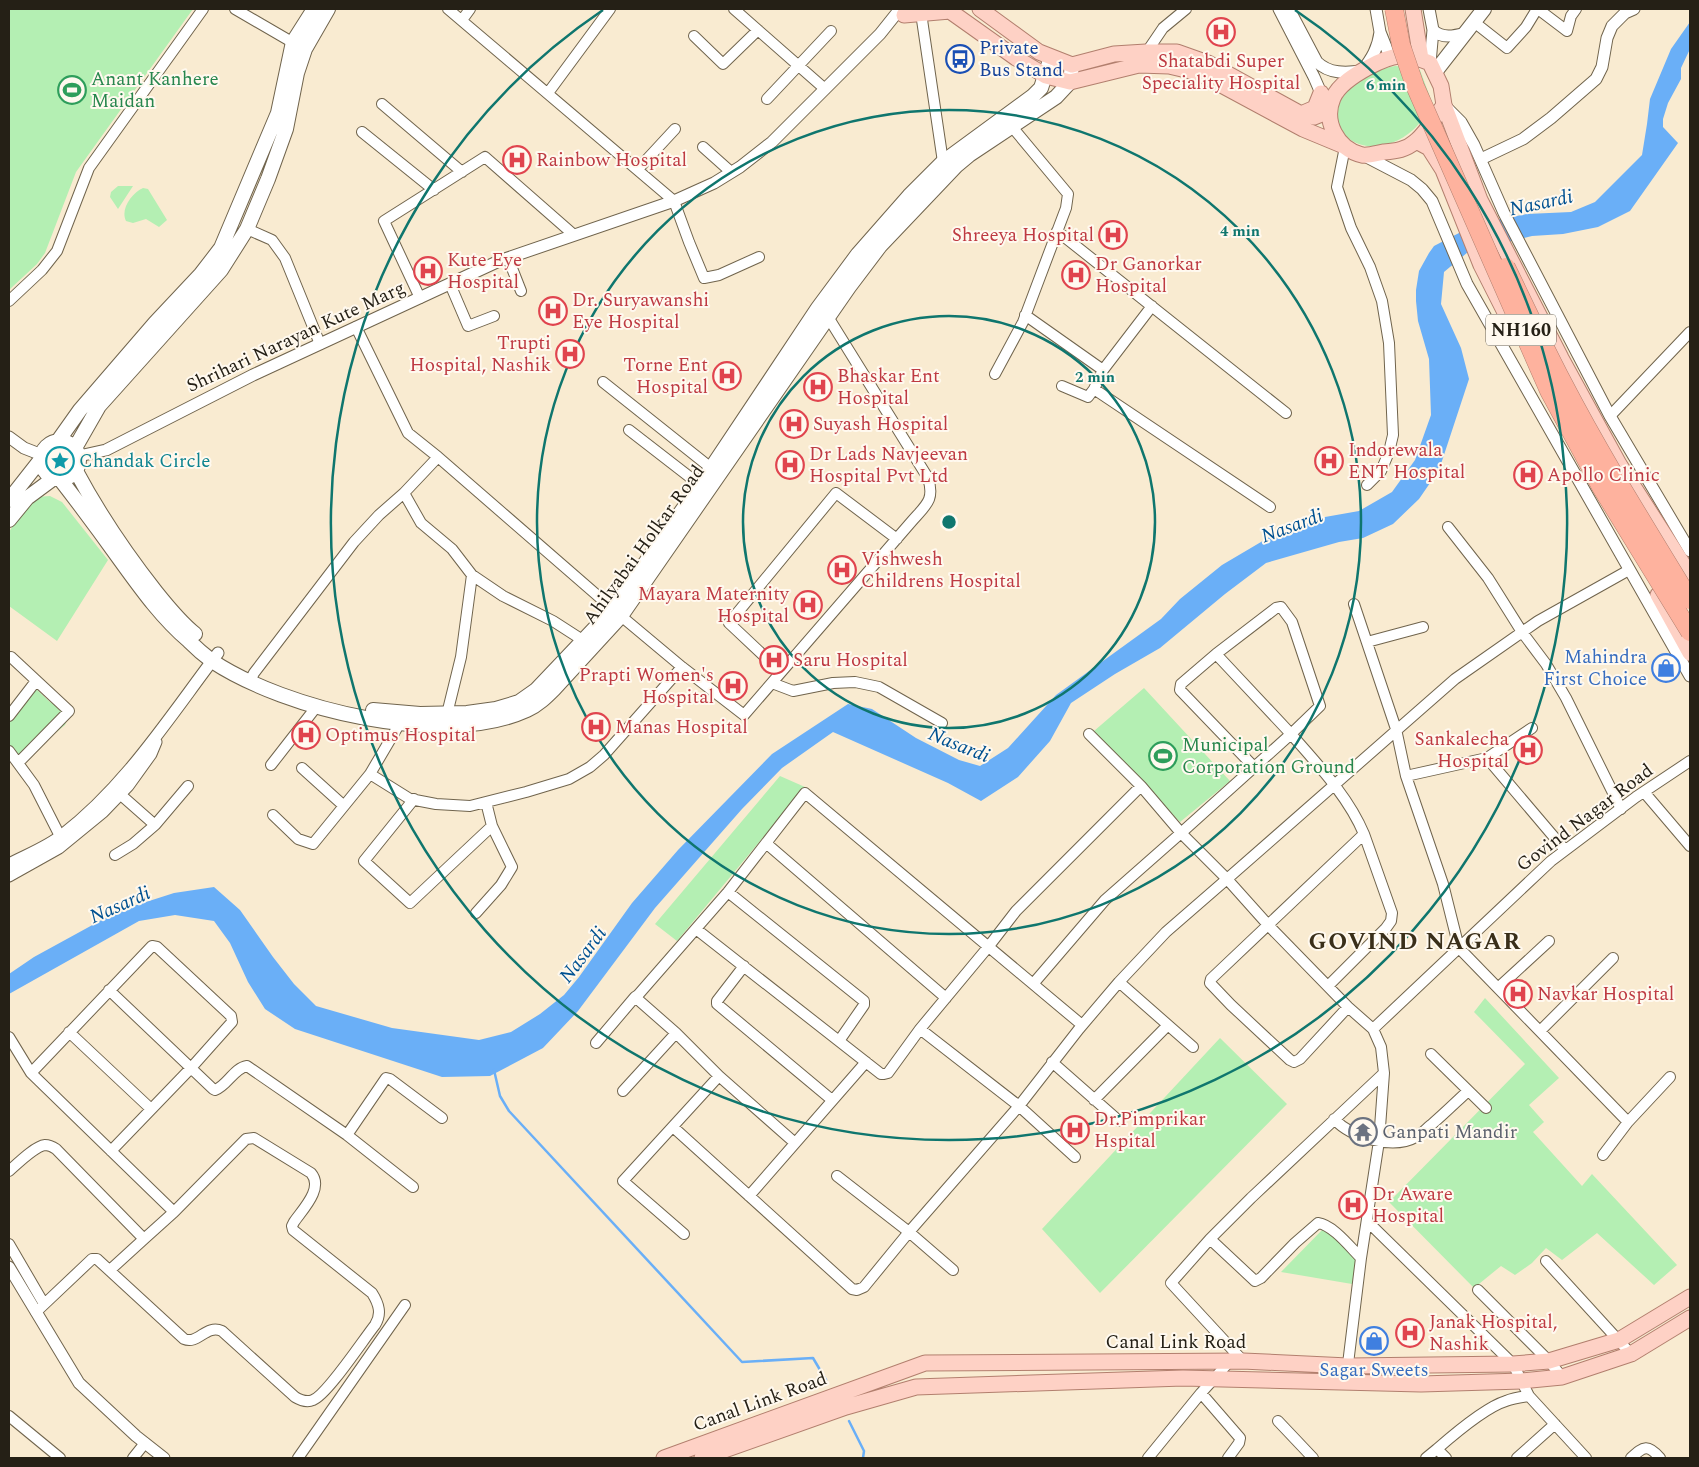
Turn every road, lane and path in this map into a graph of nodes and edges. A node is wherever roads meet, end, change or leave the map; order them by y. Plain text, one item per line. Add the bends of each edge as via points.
1 (203, 9) edge
2 (236, 9) edge
3 (314, 9) edge
4 (328, 9) edge
5 (448, 9) edge
6 (470, 9) edge
7 (610, 9) edge
8 (734, 9) edge
9 (1186, 9) edge
10 (1279, 9) edge
11 (1289, 9) edge
12 (1376, 9) edge
13 (1387, 9) edge
14 (1394, 9) edge
15 (1405, 9) edge
16 (1412, 9) edge
17 (1429, 9) edge
18 (1484, 9) edge
19 (1537, 9) edge
20 (1576, 9) edge
21 (1634, 9) edge
22 (948, 10) edge
23 (909, 11) edge
24 (987, 11) edge
25 (462, 20) junction
26 (1470, 27) junction
27 (758, 30) junction
28 (1433, 30) junction
29 (831, 31) dead end
30 (1380, 32) junction
31 (694, 36) dead end
32 (299, 46) junction
33 (1146, 52) junction
34 (1045, 55) junction
35 (1393, 56) junction
36 (1312, 63) junction
37 (1072, 65) junction
38 (1138, 65) junction
39 (1429, 65) junction
40 (799, 66) junction
41 (1362, 71) junction
42 (1046, 76) junction
43 (1070, 82) junction
44 (825, 89) junction
45 (548, 93) junction
46 (1321, 93) junction
47 (767, 99) dead end
48 (382, 104) dead end
49 (1444, 105) junction
50 (1329, 111) junction
51 (1301, 114) junction
52 (1008, 122) junction
53 (676, 129) dead end
54 (362, 132) dead end
55 (1416, 141) junction
56 (703, 147) dead end
57 (1346, 147) junction
58 (1362, 155) junction
59 (1480, 159) junction
60 (943, 162) junction
61 (638, 170) junction
62 (462, 172) junction
63 (731, 172) junction
64 (434, 190) junction
65 (674, 200) junction
66 (247, 229) junction
67 (1057, 231) junction
68 (574, 235) junction
69 (759, 257) dead end
70 (508, 258) junction
71 (450, 284) junction
72 (199, 285) junction
73 (521, 291) dead end
74 (420, 298) junction
75 (9, 301) edge
76 (1152, 306) junction
77 (823, 313) junction
78 (1026, 315) junction
79 (494, 316) dead end
80 (356, 327) junction
81 (1690, 332) edge
82 (320, 344) junction
83 (1103, 370) junction
84 (995, 374) dead end
85 (603, 382) dead end
86 (1062, 386) dead end
87 (1094, 389) junction
88 (1286, 413) dead end
89 (1610, 416) junction
90 (629, 430) dead end
91 (9, 437) edge
92 (58, 442) junction
93 (77, 452) junction
94 (42, 456) junction
95 (438, 457) junction
96 (711, 468) junction
97 (76, 471) junction
98 (57, 478) junction
99 (700, 484) junction
100 (1367, 485) dead end
101 (404, 493) junction
102 (9, 500) edge
103 (1270, 507) dead end
104 (9, 520) edge
105 (1448, 527) dead end
106 (897, 539) junction
107 (1690, 551) edge
108 (1629, 570) junction
109 (472, 575) junction
110 (1690, 575) edge
111 (1690, 600) edge
112 (1354, 604) dead end
113 (617, 612) junction
114 (1690, 614) edge
115 (1674, 624) junction
116 (1424, 627) dead end
117 (1522, 632) junction
118 (1690, 632) edge
119 (584, 641) junction
120 (1367, 642) junction
121 (1690, 653) edge
122 (1216, 654) junction
123 (11, 657) dead end
124 (215, 657) junction
125 (682, 667) junction
126 (781, 672) junction
127 (1690, 676) edge
128 (252, 677) junction
129 (36, 681) junction
130 (772, 683) junction
131 (317, 706) junction
132 (447, 714) junction
133 (9, 716) edge
134 (400, 723) junction
135 (942, 723) dead end
136 (1532, 728) dead end
137 (1396, 729) junction
138 (161, 731) junction
139 (1089, 734) dead end
140 (1292, 734) junction
141 (9, 751) edge
142 (1488, 758) junction
143 (1690, 761) edge
144 (18, 763) junction
145 (270, 765) dead end
146 (1254, 767) junction
147 (302, 768) dead end
148 (370, 774) junction
149 (1406, 776) junction
150 (1334, 784) junction
151 (188, 786) dead end
152 (1140, 786) junction
153 (1644, 792) junction
154 (120, 795) junction
155 (414, 799) junction
156 (486, 802) junction
157 (344, 806) junction
158 (1621, 809) junction
159 (273, 815) dead end
160 (155, 825) junction
161 (492, 826) junction
162 (1182, 833) junction
163 (1364, 834) junction
164 (62, 840) junction
165 (767, 844) junction
166 (1690, 846) edge
167 (1565, 850) junction
168 (115, 855) dead end
169 (9, 864) edge
170 (9, 876) edge
171 (1227, 879) junction
172 (728, 892) junction
173 (476, 913) dead end
174 (1269, 926) junction
175 (696, 928) junction
176 (1549, 941) dead end
177 (989, 946) junction
178 (1459, 948) junction
179 (1613, 958) dead end
180 (744, 966) junction
181 (1119, 982) junction
182 (1033, 984) junction
183 (1328, 986) junction
184 (1498, 988) junction
185 (109, 990) junction
186 (635, 997) junction
187 (946, 998) junction
188 (1348, 1007) junction
189 (1082, 1025) junction
190 (1168, 1025) junction
191 (920, 1029) junction
192 (1373, 1029) junction
193 (1540, 1031) junction
194 (69, 1032) junction
195 (676, 1033) junction
196 (9, 1037) edge
197 (839, 1041) junction
198 (596, 1043) dead end
199 (1193, 1047) dead end
200 (1431, 1054) dead end
201 (866, 1062) junction
202 (1052, 1062) junction
203 (191, 1068) junction
204 (31, 1073) junction
205 (1384, 1073) junction
206 (719, 1076) junction
207 (1670, 1077) dead end
208 (623, 1091) dead end
209 (1468, 1091) junction
210 (832, 1100) junction
211 (1094, 1100) junction
212 (1019, 1106) junction
213 (1486, 1108) dead end
214 (151, 1109) junction
215 (442, 1118) dead end
216 (1334, 1119) junction
217 (1118, 1122) dead end
218 (1628, 1122) junction
219 (673, 1127) junction
220 (347, 1135) junction
221 (1379, 1141) junction
222 (795, 1143) junction
223 (111, 1151) junction
224 (1603, 1155) dead end
225 (1075, 1157) dead end
226 (9, 1171) edge
227 (837, 1176) dead end
228 (413, 1187) dead end
229 (748, 1196) junction
230 (174, 1212) junction
231 (1367, 1221) junction
232 (909, 1232) junction
233 (684, 1234) dead end
234 (144, 1239) junction
235 (1210, 1239) junction
236 (9, 1244) edge
237 (1361, 1258) junction
238 (1546, 1261) dead end
239 (9, 1267) edge
240 (110, 1270) junction
241 (953, 1270) dead end
242 (1478, 1290) dead end
243 (1690, 1297) edge
244 (405, 1305) dead end
245 (40, 1308) junction
246 (1690, 1318) edge
247 (1619, 1340) junction
248 (1631, 1354) junction
249 (1236, 1361) junction
250 (1549, 1361) junction
251 (1513, 1364) junction
252 (1348, 1366) junction
253 (895, 1374) junction
254 (1562, 1377) junction
255 (1214, 1378) junction
256 (1522, 1381) junction
257 (1345, 1382) junction
258 (897, 1392) junction
259 (1201, 1393) junction
260 (1529, 1396) junction
261 (9, 1416) edge
262 (1278, 1421) dead end
263 (1555, 1424) junction
264 (145, 1443) junction
265 (1437, 1449) junction
266 (60, 1458) edge
267 (133, 1458) edge
268 (164, 1458) edge
269 (298, 1458) edge
270 (664, 1458) edge
271 (702, 1458) edge
272 (1148, 1458) edge
273 (1228, 1458) edge
274 (1313, 1458) edge
275 (1426, 1458) edge
276 (1446, 1458) edge
277 (1518, 1458) edge
278 (1586, 1458) edge
279 (1631, 1458) edge
280 (1660, 1458) edge

1 - 75 street via 89,168 57,251
2 - 32 street
3 - 32 main road
4 - 32 main road
5 - 25 street
6 - 25 street
7 - 45 street
8 - 27 street
9 - 33 street via 1163,28
10 - 36 street
11 - 36 street
12 - 30 street
13 - 35 main road
14 - 118 highway, NH160, bridge via 1401,45 1415,86 1549,391 1601,487
15 - 111 highway, NH160, bridge via 1427,92 1506,267 1563,383
16 - 39 main road
17 - 28 street
18 - 26 main road
19 - 20 street via 1567,31
19 - 26 street via 1507,48
21 - 59 street via 1612,26 1596,79 1523,139
22 - 23 main road
22 - 42 main road
23 - 44 street, Shrihari Narayan Kute Marg via 880,34
23 - 60 street
24 - 34 main road
25 - 45 street
26 - 28 street via 1455,36 1438,34
26 - 39 main road
27 - 31 street via 723,64
27 - 40 street
28 - 39 street
29 - 40 street
30 - 35 street
30 - 41 street via 1379,44
32 - 66 main road via 286,129
32 - 72 main road via 278,113 221,248
33 - 37 main road via 1114,54
33 - 38 street
33 - 51 main road via 1177,52 1208,63
34 - 37 main road
34 - 42 main road, Ahilyabai Holkar Road
35 - 39 main road via 1409,56
35 - 41 main road
36 - 41 street via 1332,71
36 - 46 street
37 - 43 main road
38 - 43 main road
38 - 57 main road via 1169,66 1198,73 1285,120
39 - 49 main road via 1441,86
40 - 44 street
40 - 47 street
41 - 50 main road via 1343,84 1333,97
42 - 43 main road
42 - 52 main road, Ahilyabai Holkar Road via 1041,88
43 - 52 main road, Ahilyabai Holkar Road via 1056,97
44 - 63 street, Shrihari Narayan Kute Marg via 772,142
45 - 61 street
46 - 50 street
46 - 51 main road via 1315,108
48 - 62 street
49 - 55 main road
49 - 59 street via 1461,122
49 - 110 main road via 1482,204 1561,358 1620,464
50 - 51 main road via 1314,116
50 - 57 main road via 1332,130
52 - 60 main road, Ahilyabai Holkar Road
52 - 67 street via 1068,194
52 - 77 main road, Ahilyabai Holkar Road via 957,165 880,246 849,287
53 - 61 street
54 - 64 street
55 - 58 main road via 1402,150
55 - 115 main road via 1429,148 1443,170 1481,266 1597,494
56 - 63 street
57 - 58 main road
57 - 100 street via 1337,187 1382,301 1390,343 1393,435 1381,471
58 - 108 street via 1411,180 1432,201 1467,284
59 - 89 street via 1504,213
60 - 77 main road, Ahilyabai Holkar Road via 858,254
61 - 65 street
62 - 64 street
62 - 68 street via 485,157
63 - 65 street, Shrihari Narayan Kute Marg
64 - 74 street via 384,221
65 - 68 street, Shrihari Narayan Kute Marg
65 - 69 street via 704,278 719,275
66 - 72 main road via 221,270
66 - 82 street via 272,240 285,258
67 - 76 street
67 - 78 street
68 - 70 street, Shrihari Narayan Kute Marg
70 - 71 street, Shrihari Narayan Kute Marg
70 - 73 street
71 - 74 street, Shrihari Narayan Kute Marg
71 - 79 street via 468,326
72 - 92 main road via 155,323 80,410
72 - 93 main road via 99,406
74 - 80 street, Shrihari Narayan Kute Marg
76 - 83 street
76 - 88 street
77 - 96 main road, Ahilyabai Holkar Road
77 - 106 street via 932,489 930,500
77 - 113 main road, Ahilyabai Holkar Road
78 - 83 street
78 - 84 street
80 - 82 street, Shrihari Narayan Kute Marg
80 - 95 street via 408,433
81 - 89 street
82 - 93 street, Shrihari Narayan Kute Marg via 106,450
83 - 87 street
85 - 96 street
86 - 87 street via 1088,397
87 - 103 street
89 - 107 street
90 - 99 street
91 - 94 street
92 - 93 main road via 70,444
92 - 94 main road via 48,446
93 - 97 main road
94 - 98 main road via 45,470
94 - 102 main road
95 - 101 street
95 - 113 street
96 - 99 main road, Ahilyabai Holkar Road
97 - 98 main road via 66,478
97 - 124 main road, Ahilyabai Holkar Road via 98,512 143,575
98 - 104 main road via 27,498
98 - 124 main road, Ahilyabai Holkar Road via 169,623
99 - 113 main road, Ahilyabai Holkar Road
101 - 109 street via 421,523 452,548
101 - 128 street via 354,542
105 - 117 street via 1488,578
106 - 126 street
106 - 126 street via 836,493 729,623
108 - 117 street
108 - 127 street
109 - 119 street
109 - 132 street via 461,657
112 - 120 street
113 - 119 main road, Ahilyabai Holkar Road
113 - 125 street
113 - 134 main road, Ahilyabai Holkar Road via 554,689 528,709 477,724
114 - 115 main road
115 - 121 main road
116 - 120 street
117 - 137 street via 1455,678
117 - 158 street via 1566,698
119 - 132 main road, Ahilyabai Holkar Road via 536,690 518,702 496,709
120 - 137 street
122 - 140 street
122 - 140 street via 1276,608 1283,609 1292,622 1320,706
122 - 146 street via 1181,684 1180,690
123 - 129 street
124 - 128 main road, Ahilyabai Holkar Road
124 - 138 street
125 - 130 street via 744,716
125 - 156 street via 590,768 570,778
126 - 130 street
128 - 131 main road, Ahilyabai Holkar Road
128 - 132 main road, Ahilyabai Holkar Road via 366,710
129 - 133 street
129 - 144 street via 69,711
130 - 135 street via 793,691 833,683 879,686
131 - 134 main road, Ahilyabai Holkar Road
131 - 145 street
134 - 148 street
136 - 142 street
137 - 149 street
137 - 150 street
138 - 154 street via 152,754
138 - 164 street via 96,807
139 - 152 street
140 - 146 street
140 - 150 street
141 - 144 street
142 - 149 street
142 - 167 street
143 - 153 street, Govind Nagar Road
144 - 164 street via 34,785
146 - 162 street
147 - 157 street
148 - 155 street
148 - 157 street
149 - 178 street via 1443,884
150 - 163 street
150 - 171 street
151 - 160 street
152 - 162 street
152 - 177 street via 1016,911
153 - 158 street, Govind Nagar Road
153 - 166 street
154 - 160 street
154 - 164 street via 103,812
155 - 156 street via 470,806
155 - 161 street via 364,861 410,904
156 - 161 street
157 - 159 street via 314,844 298,838
158 - 167 street, Govind Nagar Road
160 - 168 street
161 - 173 street via 512,867
162 - 171 street
162 - 182 street via 1105,900
163 - 174 street
163 - 183 street via 1392,913 1391,921
164 - 169 street
164 - 170 street
165 - 172 street
165 - 177 street via 806,793
165 - 187 street
167 - 178 street, Govind Nagar Road
171 - 174 street
171 - 181 street via 1166,932
172 - 175 street
172 - 197 street via 864,1001
174 - 183 street
174 - 188 street via 1211,979 1211,986 1294,1062
175 - 180 street
175 - 186 street
176 - 184 street
177 - 182 street
177 - 187 street
178 - 184 street
178 - 192 street, Govind Nagar Road
179 - 193 street
180 - 197 street
180 - 210 street via 717,1004
181 - 189 street
181 - 190 street
182 - 189 street
183 - 188 street
184 - 193 street
185 - 194 street
185 - 203 street
185 - 203 street via 149,947 154,946 224,1010 232,1022
186 - 195 street
186 - 198 street
187 - 191 street
188 - 192 street
189 - 202 street
190 - 199 street
190 - 211 street
191 - 201 street via 888,1072 881,1074
191 - 212 street
192 - 205 street via 1381,1047
193 - 218 street
194 - 204 street
194 - 214 street
195 - 206 street
195 - 208 street
196 - 204 street
197 - 201 street
200 - 209 street
201 - 210 street
202 - 211 street
202 - 212 street
203 - 214 street
203 - 220 street via 215,1090 240,1068 247,1066
204 - 223 street
205 - 216 street
205 - 221 street
206 - 219 street
206 - 222 street
207 - 218 street
209 - 213 street
209 - 221 street via 1417,1137 1404,1142
210 - 222 street
211 - 217 street
212 - 225 street
212 - 232 street
214 - 223 street
215 - 220 street via 386,1078
216 - 221 street via 1359,1136
216 - 235 street
218 - 224 street
219 - 229 street
219 - 233 street via 623,1181
220 - 228 street
221 - 231 street
222 - 229 street
223 - 230 street
226 - 234 street via 36,1149 51,1146
227 - 232 street
229 - 232 street via 852,1289 864,1287
230 - 234 street
230 - 240 street via 250,1138 315,1177 316,1187 294,1222 293,1230 372,1293 379,1312 375,1325 326,1391 311,1401 299,1399 217,1329 202,1334 194,1341 184,1340
231 - 237 street
231 - 251 street
232 - 241 street
234 - 240 street
235 - 237 street via 1255,1281 1318,1223 1332,1230
235 - 249 street via 1171,1283
236 - 245 street
237 - 252 street
238 - 247 street
239 - 245 street
240 - 245 street via 98,1259 92,1259
242 - 250 street
243 - 247 main road, Canal Link Road
244 - 269 street
245 - 264 street via 79,1383
246 - 248 main road, Canal Link Road
247 - 248 street
247 - 250 main road, Canal Link Road
248 - 254 main road, Canal Link Road
249 - 252 main road, Canal Link Road
249 - 253 main road, Canal Link Road via 924,1363
249 - 255 street
250 - 251 main road, Canal Link Road
250 - 254 street
251 - 252 main road, Canal Link Road
251 - 256 street
252 - 257 street
253 - 258 main road
253 - 270 main road, Canal Link Road
254 - 256 main road, Canal Link Road
255 - 257 main road, Canal Link Road
255 - 258 main road, Canal Link Road via 916,1387
255 - 259 street
256 - 257 main road, Canal Link Road
256 - 260 street
258 - 271 main road, Canal Link Road
259 - 272 street
259 - 273 street via 1240,1438
260 - 263 street
260 - 265 street via 1504,1401 1488,1410
261 - 266 street
262 - 274 street
263 - 277 street
263 - 278 street
264 - 267 street
264 - 268 street
265 - 275 street
265 - 276 street
279 - 280 street via 1644,1448 1653,1450

